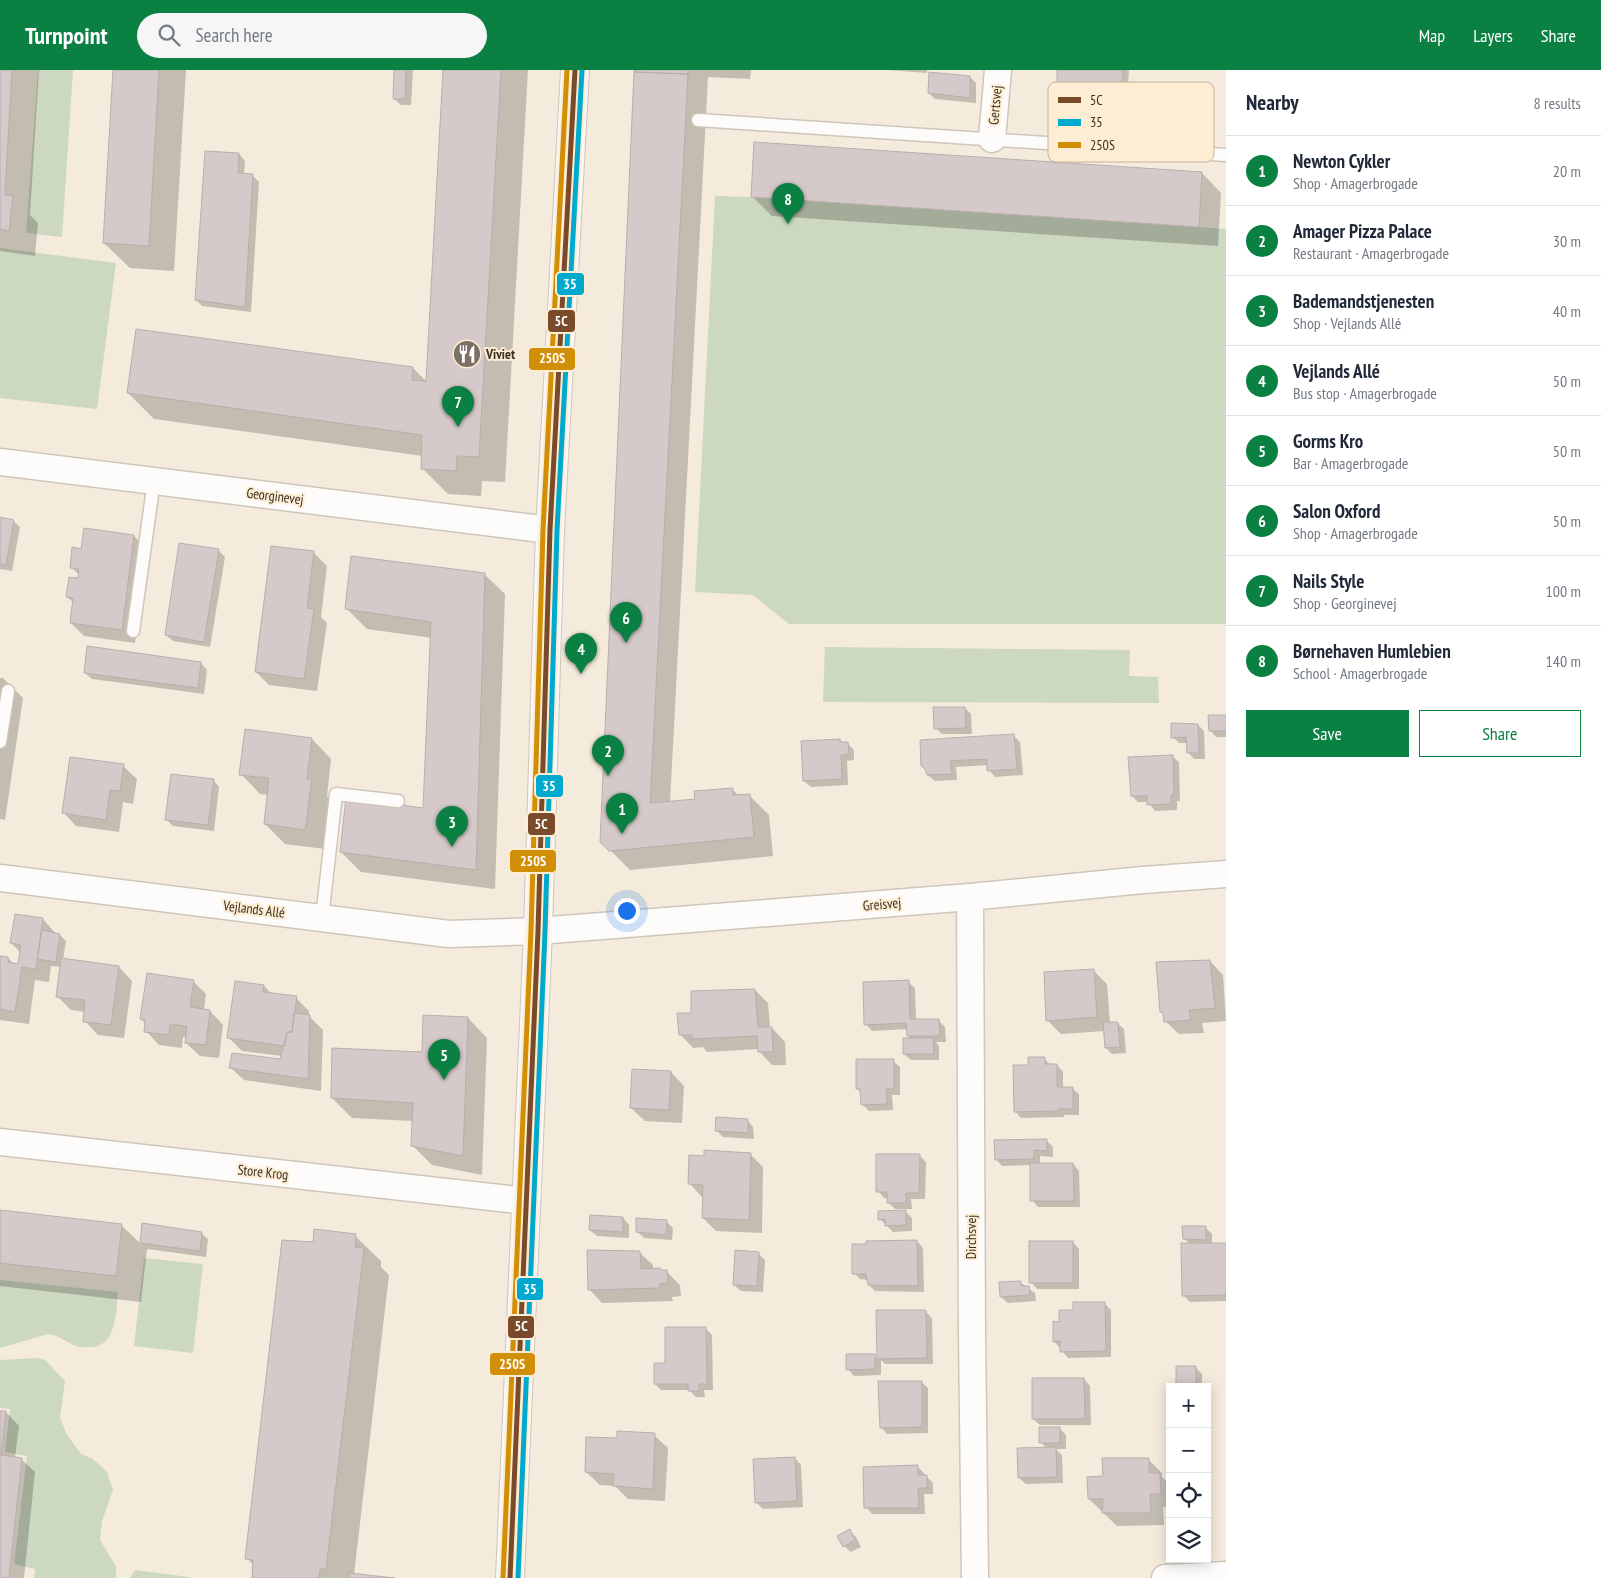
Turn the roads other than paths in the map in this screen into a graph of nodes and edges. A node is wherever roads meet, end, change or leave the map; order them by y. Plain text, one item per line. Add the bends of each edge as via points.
1 (575, 70) edge
2 (998, 70) edge
3 (698, 120) dead end
4 (992, 139) junction
5 (1048, 143) edge
6 (0, 462) edge
7 (154, 481) junction
8 (550, 530) junction
9 (133, 631) dead end
10 (8, 691) dead end
11 (0, 742) edge
12 (398, 800) dead end
13 (1226, 874) edge
14 (0, 878) edge
15 (970, 897) junction
16 (322, 918) junction
17 (538, 932) junction
18 (0, 1142) edge
19 (527, 1202) junction
20 (1226, 1576) edge
21 (510, 1578) edge
22 (975, 1578) edge
23 (1165, 1578) edge

1 - 8 street
2 - 4 street, Gertsvej
3 - 4 lane
4 - 5 lane
6 - 7 street, Georginevej
7 - 8 street, Georginevej
7 - 9 lane
8 - 17 street
10 - 11 lane
12 - 16 lane via 336,794
13 - 15 street, Greisvej
14 - 16 street, Vejlands Allé
15 - 17 street, Greisvej
15 - 22 street, Dirchsvej
16 - 17 street, Vejlands Allé via 449,934
17 - 19 street
18 - 19 street, Store Krog
19 - 21 street
20 - 23 street

